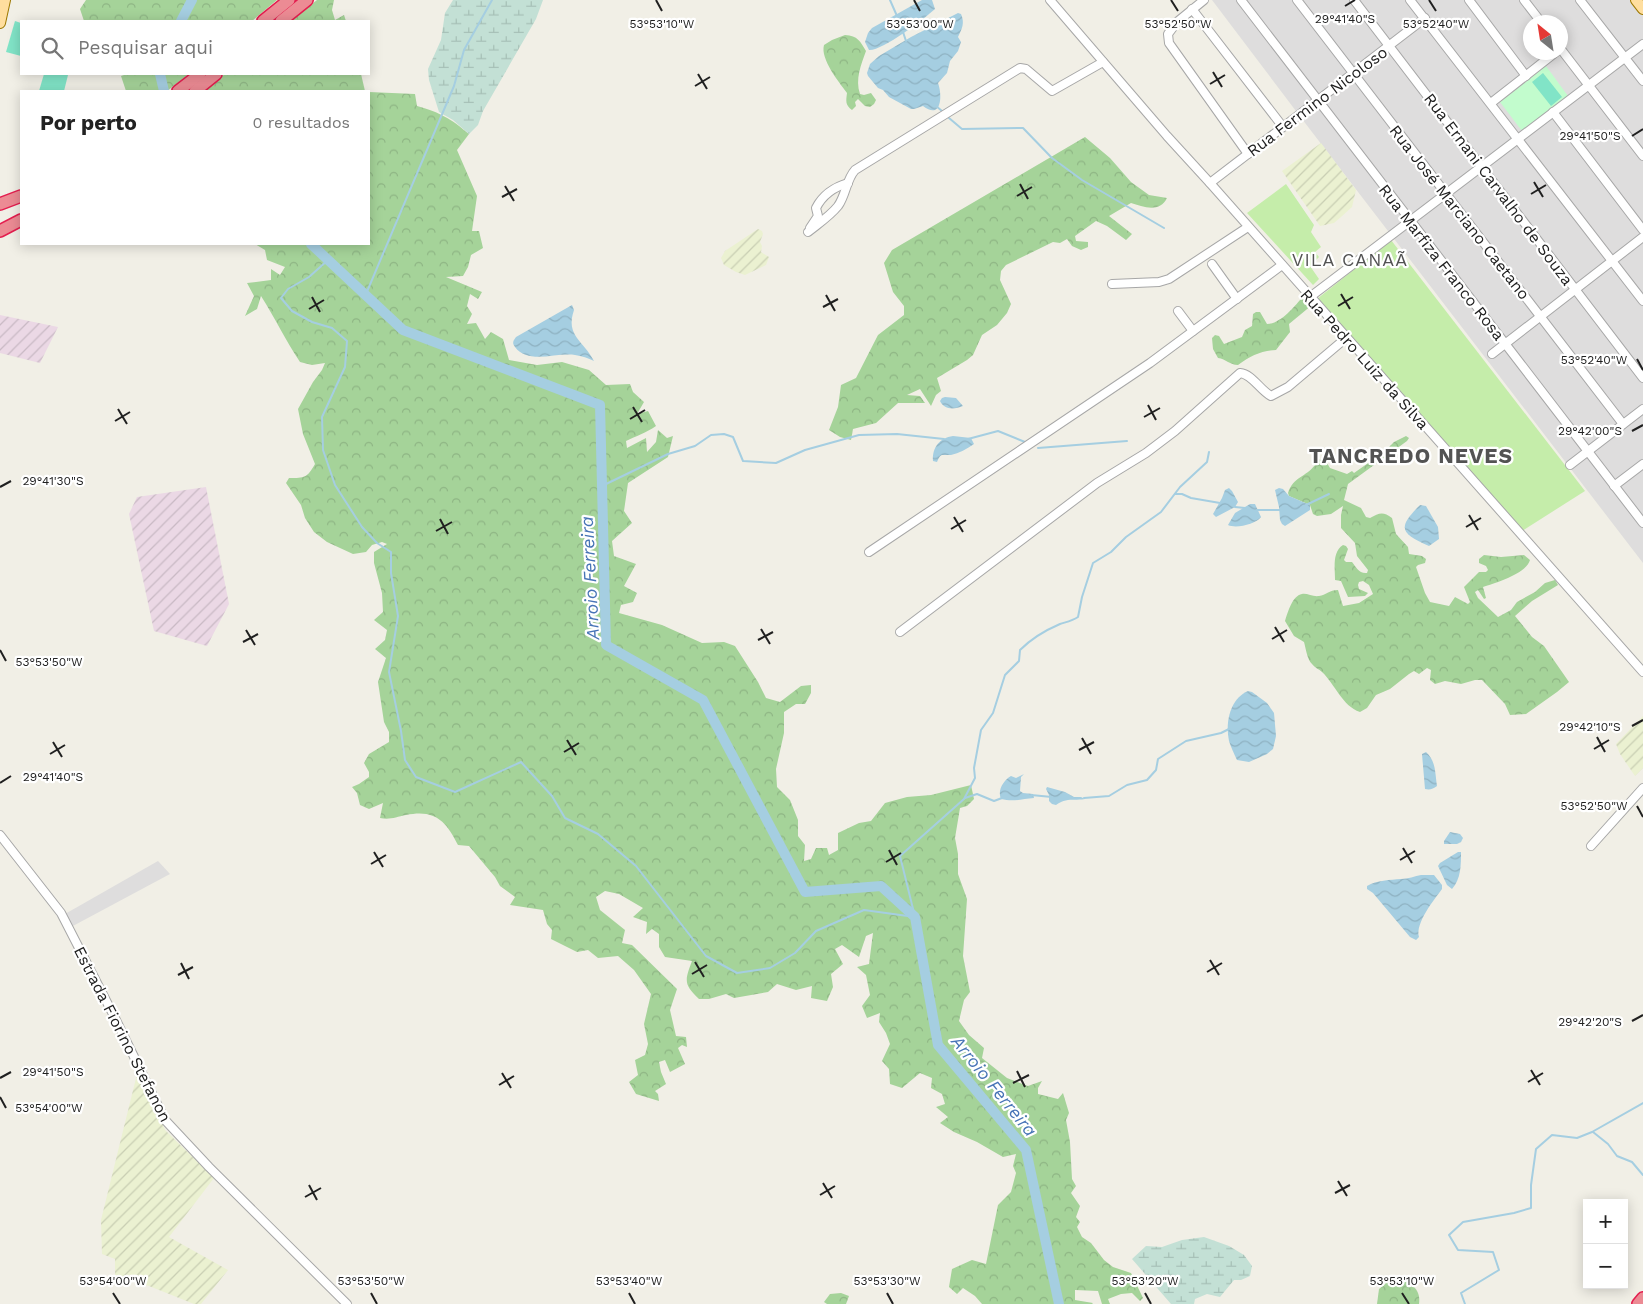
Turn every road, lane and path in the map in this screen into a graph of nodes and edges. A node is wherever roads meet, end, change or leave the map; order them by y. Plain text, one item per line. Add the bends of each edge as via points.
1 (5, 0) edge
2 (289, 0) edge
3 (307, 0) edge
4 (1050, 0) edge
5 (1204, 0) edge
6 (1240, 0) edge
7 (1297, 0) edge
8 (1354, 0) edge
9 (1410, 0) edge
10 (1469, 0) edge
11 (1524, 0) edge
12 (1580, 0) edge
13 (1636, 0) edge
14 (1192, 9) junction
15 (1643, 9) edge
16 (1536, 15) edge
17 (1425, 18) junction
18 (265, 20) edge
19 (282, 20) edge
20 (0, 23) edge
21 (1643, 44) edge
22 (1389, 46) junction
23 (1625, 58) junction
24 (1568, 59) edge
25 (1546, 60) edge
26 (1103, 62) junction
27 (1353, 73) junction
28 (199, 75) edge
29 (215, 75) edge
30 (1526, 76) junction
31 (1643, 81) edge
32 (1589, 85) junction
33 (179, 90) edge
34 (196, 90) edge
35 (1318, 100) junction
36 (1491, 103) junction
37 (1553, 112) junction
38 (1283, 127) junction
39 (1518, 138) junction
40 (1248, 154) junction
41 (1643, 156) edge
42 (1482, 167) junction
43 (848, 183) junction
44 (1210, 183) junction
45 (1446, 194) junction
46 (20, 196) edge
47 (0, 204) edge
48 (20, 220) edge
49 (1410, 221) junction
50 (1248, 227) junction
51 (0, 230) edge
52 (1643, 230) edge
53 (1643, 237) edge
54 (1613, 261) junction
55 (1212, 264) dead end
56 (1282, 265) junction
57 (1112, 284) dead end
58 (1576, 289) junction
59 (1310, 298) junction
60 (1237, 299) junction
61 (1643, 301) edge
62 (1178, 311) dead end
63 (1540, 317) junction
64 (1193, 331) junction
65 (1346, 338) junction
66 (1505, 344) junction
67 (1492, 354) dead end
68 (1643, 378) edge
69 (1643, 408) edge
70 (1623, 424) junction
71 (1587, 451) junction
72 (1643, 464) edge
73 (1570, 465) dead end
74 (1614, 486) junction
75 (1642, 521) edge
76 (868, 552) dead end
77 (900, 632) dead end
78 (1643, 672) edge
79 (1643, 788) edge
80 (0, 835) edge
81 (1591, 846) dead end
82 (1643, 1298) edge
83 (347, 1304) edge
84 (1638, 1304) edge

1 - 20 main road
2 - 18 highway
3 - 19 highway
4 - 26 street, Rua Pedro Luiz da Silva
5 - 14 street
6 - 35 street, Rua Marfiza Franco Rosa
7 - 27 street, Rua José Marciano Caetano
8 - 22 street, Rua Ernani Carvalho de Souza
9 - 17 street
10 - 30 street
11 - 16 street
12 - 23 street
13 - 15 main road
14 - 38 street
14 - 40 street via 1168,34 1169,43
17 - 22 street, Rua Fermino Nicoloso
17 - 36 street
21 - 23 street
22 - 27 street, Rua Fermino Nicoloso
22 - 42 street, Rua Ernani Carvalho de Souza
23 - 31 street
23 - 32 street
24 - 32 street
25 - 30 street
26 - 43 street via 1052,91 1026,69 1020,68 855,170
26 - 44 street, Rua Pedro Luiz da Silva
27 - 35 street, Rua Fermino Nicoloso
27 - 45 street, Rua José Marciano Caetano
28 - 33 highway
29 - 34 highway
30 - 36 street
32 - 37 street
32 - 41 street
35 - 38 street, Rua Fermino Nicoloso
35 - 49 street, Rua Marfiza Franco Rosa
36 - 39 street
37 - 39 street
37 - 52 street
38 - 40 street, Rua Fermino Nicoloso
39 - 42 street
39 - 54 street
40 - 44 street, Rua Fermino Nicoloso
42 - 45 street
42 - 58 street, Rua Ernani Carvalho de Souza
43 - 43 street via 840,185 819,201 816,208 818,216 808,232 839,205
44 - 50 street, Rua Pedro Luiz da Silva
45 - 49 street
45 - 63 street, Rua José Marciano Caetano
46 - 47 highway
48 - 51 highway
49 - 59 street
49 - 66 street, Rua Marfiza Franco Rosa
50 - 56 street, Rua Pedro Luiz da Silva
50 - 57 street via 1169,279
53 - 54 street
54 - 58 street
54 - 61 street
55 - 60 street
56 - 59 street, Rua Pedro Luiz da Silva
56 - 60 street
58 - 63 street
58 - 68 street, Rua Ernani Carvalho de Souza
59 - 65 street, Rua Pedro Luiz da Silva
60 - 64 street
62 - 64 street
63 - 66 street
63 - 70 street, Rua José Marciano Caetano
64 - 76 street
65 - 77 street via 1288,387 1271,396 1247,374 1240,373 1175,431 1097,483
65 - 78 street, Rua Pedro Luiz da Silva
66 - 67 street
66 - 71 street, Rua Marfiza Franco Rosa
69 - 70 street
70 - 71 street
71 - 73 street
71 - 74 street, Rua Marfiza Franco Rosa
72 - 74 street
74 - 75 street, Rua Marfiza Franco Rosa
79 - 81 street
80 - 83 street, Estrada Fiorino Stefanon via 61,913 165,1120
82 - 84 highway

